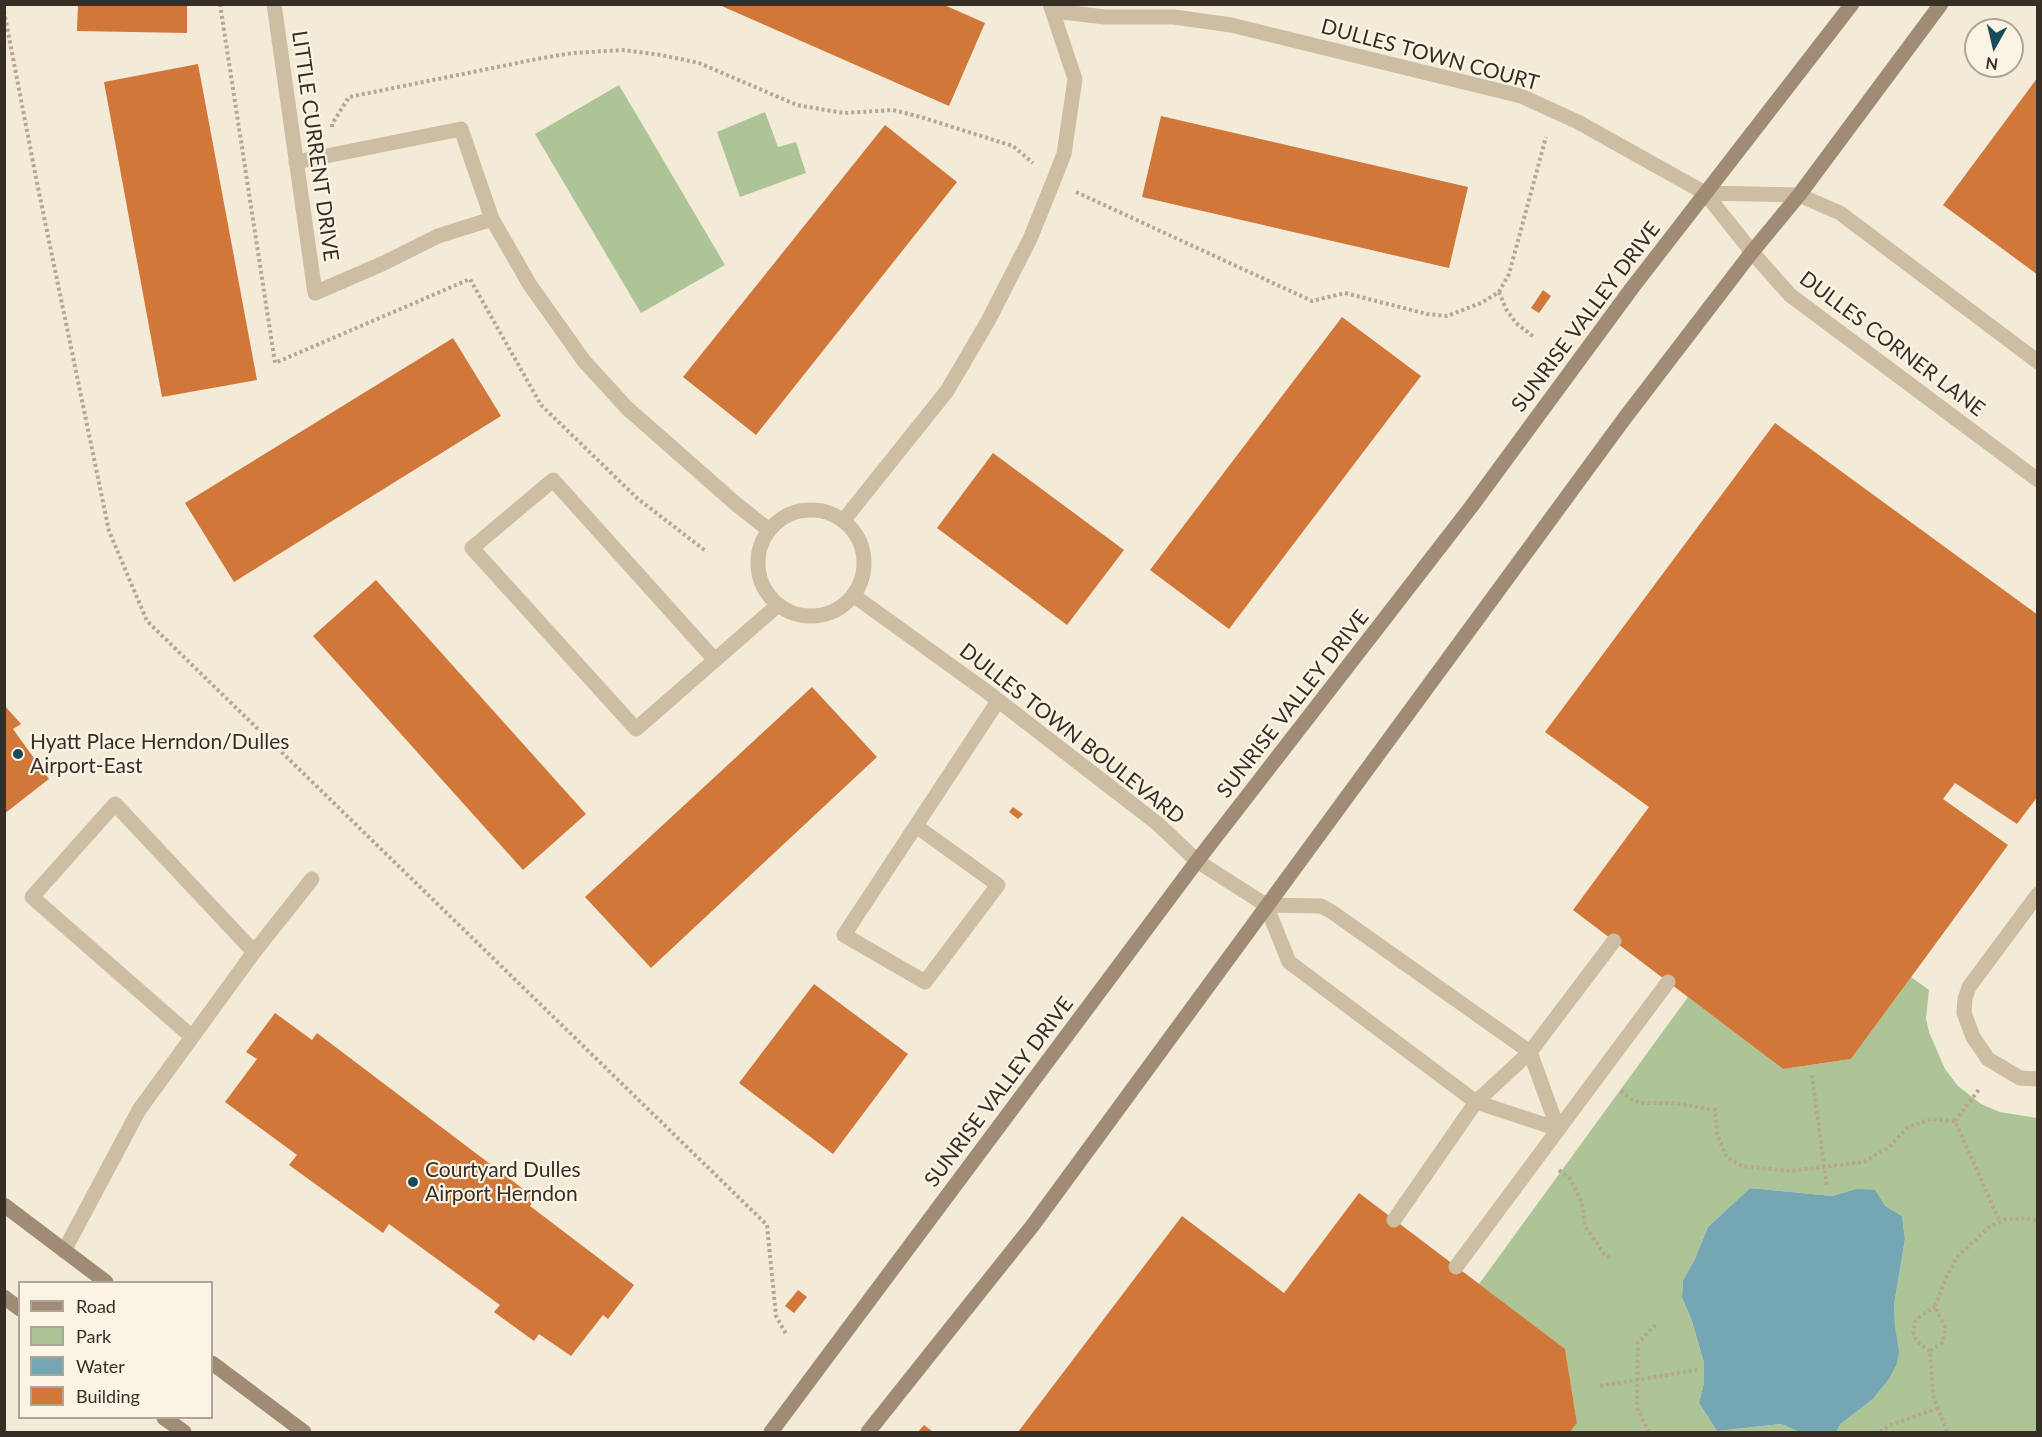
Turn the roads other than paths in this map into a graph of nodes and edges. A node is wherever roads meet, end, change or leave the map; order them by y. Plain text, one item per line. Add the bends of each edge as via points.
1 (274, 4) edge
2 (1852, 4) edge
3 (1941, 4) edge
4 (1052, 8) edge
5 (296, 162) junction
6 (1705, 193) junction
7 (1799, 195) junction
8 (492, 219) junction
9 (1752, 252) junction
10 (2037, 362) edge
11 (2037, 480) edge
12 (843, 521) junction
13 (769, 530) junction
14 (853, 595) junction
15 (778, 605) junction
16 (715, 660) junction
17 (999, 701) junction
18 (916, 826) junction
19 (1197, 861) junction
20 (312, 879) dead end
21 (2037, 894) edge
22 (1266, 905) junction
23 (1614, 941) dead end
24 (254, 952) junction
25 (1668, 982) dead end
26 (192, 1037) junction
27 (1530, 1052) junction
28 (2037, 1079) edge
29 (1476, 1102) junction
30 (1558, 1129) junction
31 (4, 1205) edge
32 (1394, 1220) dead end
33 (64, 1251) junction
34 (1456, 1267) dead end
35 (104, 1281) edge
36 (4, 1298) edge
37 (18, 1308) edge
38 (213, 1364) edge
39 (794, 1401) junction
40 (165, 1419) edge
41 (184, 1432) edge
42 (304, 1432) edge
43 (764, 1432) edge
44 (771, 1432) edge
45 (868, 1432) edge

1 - 5 street, LITTLE CURRENT DRIVE
2 - 6 main road, SUNRISE VALLEY DRIVE
3 - 7 main road
4 - 6 street, DULLES TOWN COURT via 1105,17 1174,17 1231,26 1521,96 1578,122
4 - 12 street via 1075,79 1064,154 1030,239 946,391
5 - 8 street via 461,129
5 - 8 street, LITTLE CURRENT DRIVE via 315,293 438,236
6 - 7 street
6 - 9 street, DULLES CORNER LANE
6 - 19 main road, SUNRISE VALLEY DRIVE via 1471,507
7 - 9 main road
7 - 10 street via 1839,213
8 - 13 street via 530,285 584,361 627,408
9 - 11 street, DULLES CORNER LANE via 1790,295
9 - 22 main road
12 - 13 street via 829,513 796,512
12 - 14 street via 862,548 864,564
13 - 15 street via 758,561 760,577
14 - 15 street via 826,614 793,612
14 - 17 street, DULLES TOWN BOULEVARD
15 - 16 street
16 - 16 street via 636,729 472,548 553,480
17 - 18 street
17 - 19 street, DULLES TOWN BOULEVARD via 1158,824
18 - 18 street via 844,935 925,982 998,885
19 - 22 street, DULLES TOWN BOULEVARD
19 - 39 main road, SUNRISE VALLEY DRIVE
20 - 24 street
21 - 28 street via 1969,987 1965,999 1973,1037 1988,1059 2020,1078
22 - 27 street via 1321,906 1332,912
22 - 29 street via 1289,962
22 - 45 main road via 1033,1225
23 - 27 street
24 - 26 street
24 - 26 street via 115,804 32,897
25 - 30 street
26 - 33 street via 139,1110
27 - 29 street
27 - 30 street
29 - 30 street
29 - 32 street
30 - 34 street
31 - 33 main road
33 - 35 main road
36 - 37 main road
38 - 42 main road
39 - 43 main road
39 - 44 main road, SUNRISE VALLEY DRIVE
40 - 41 main road

